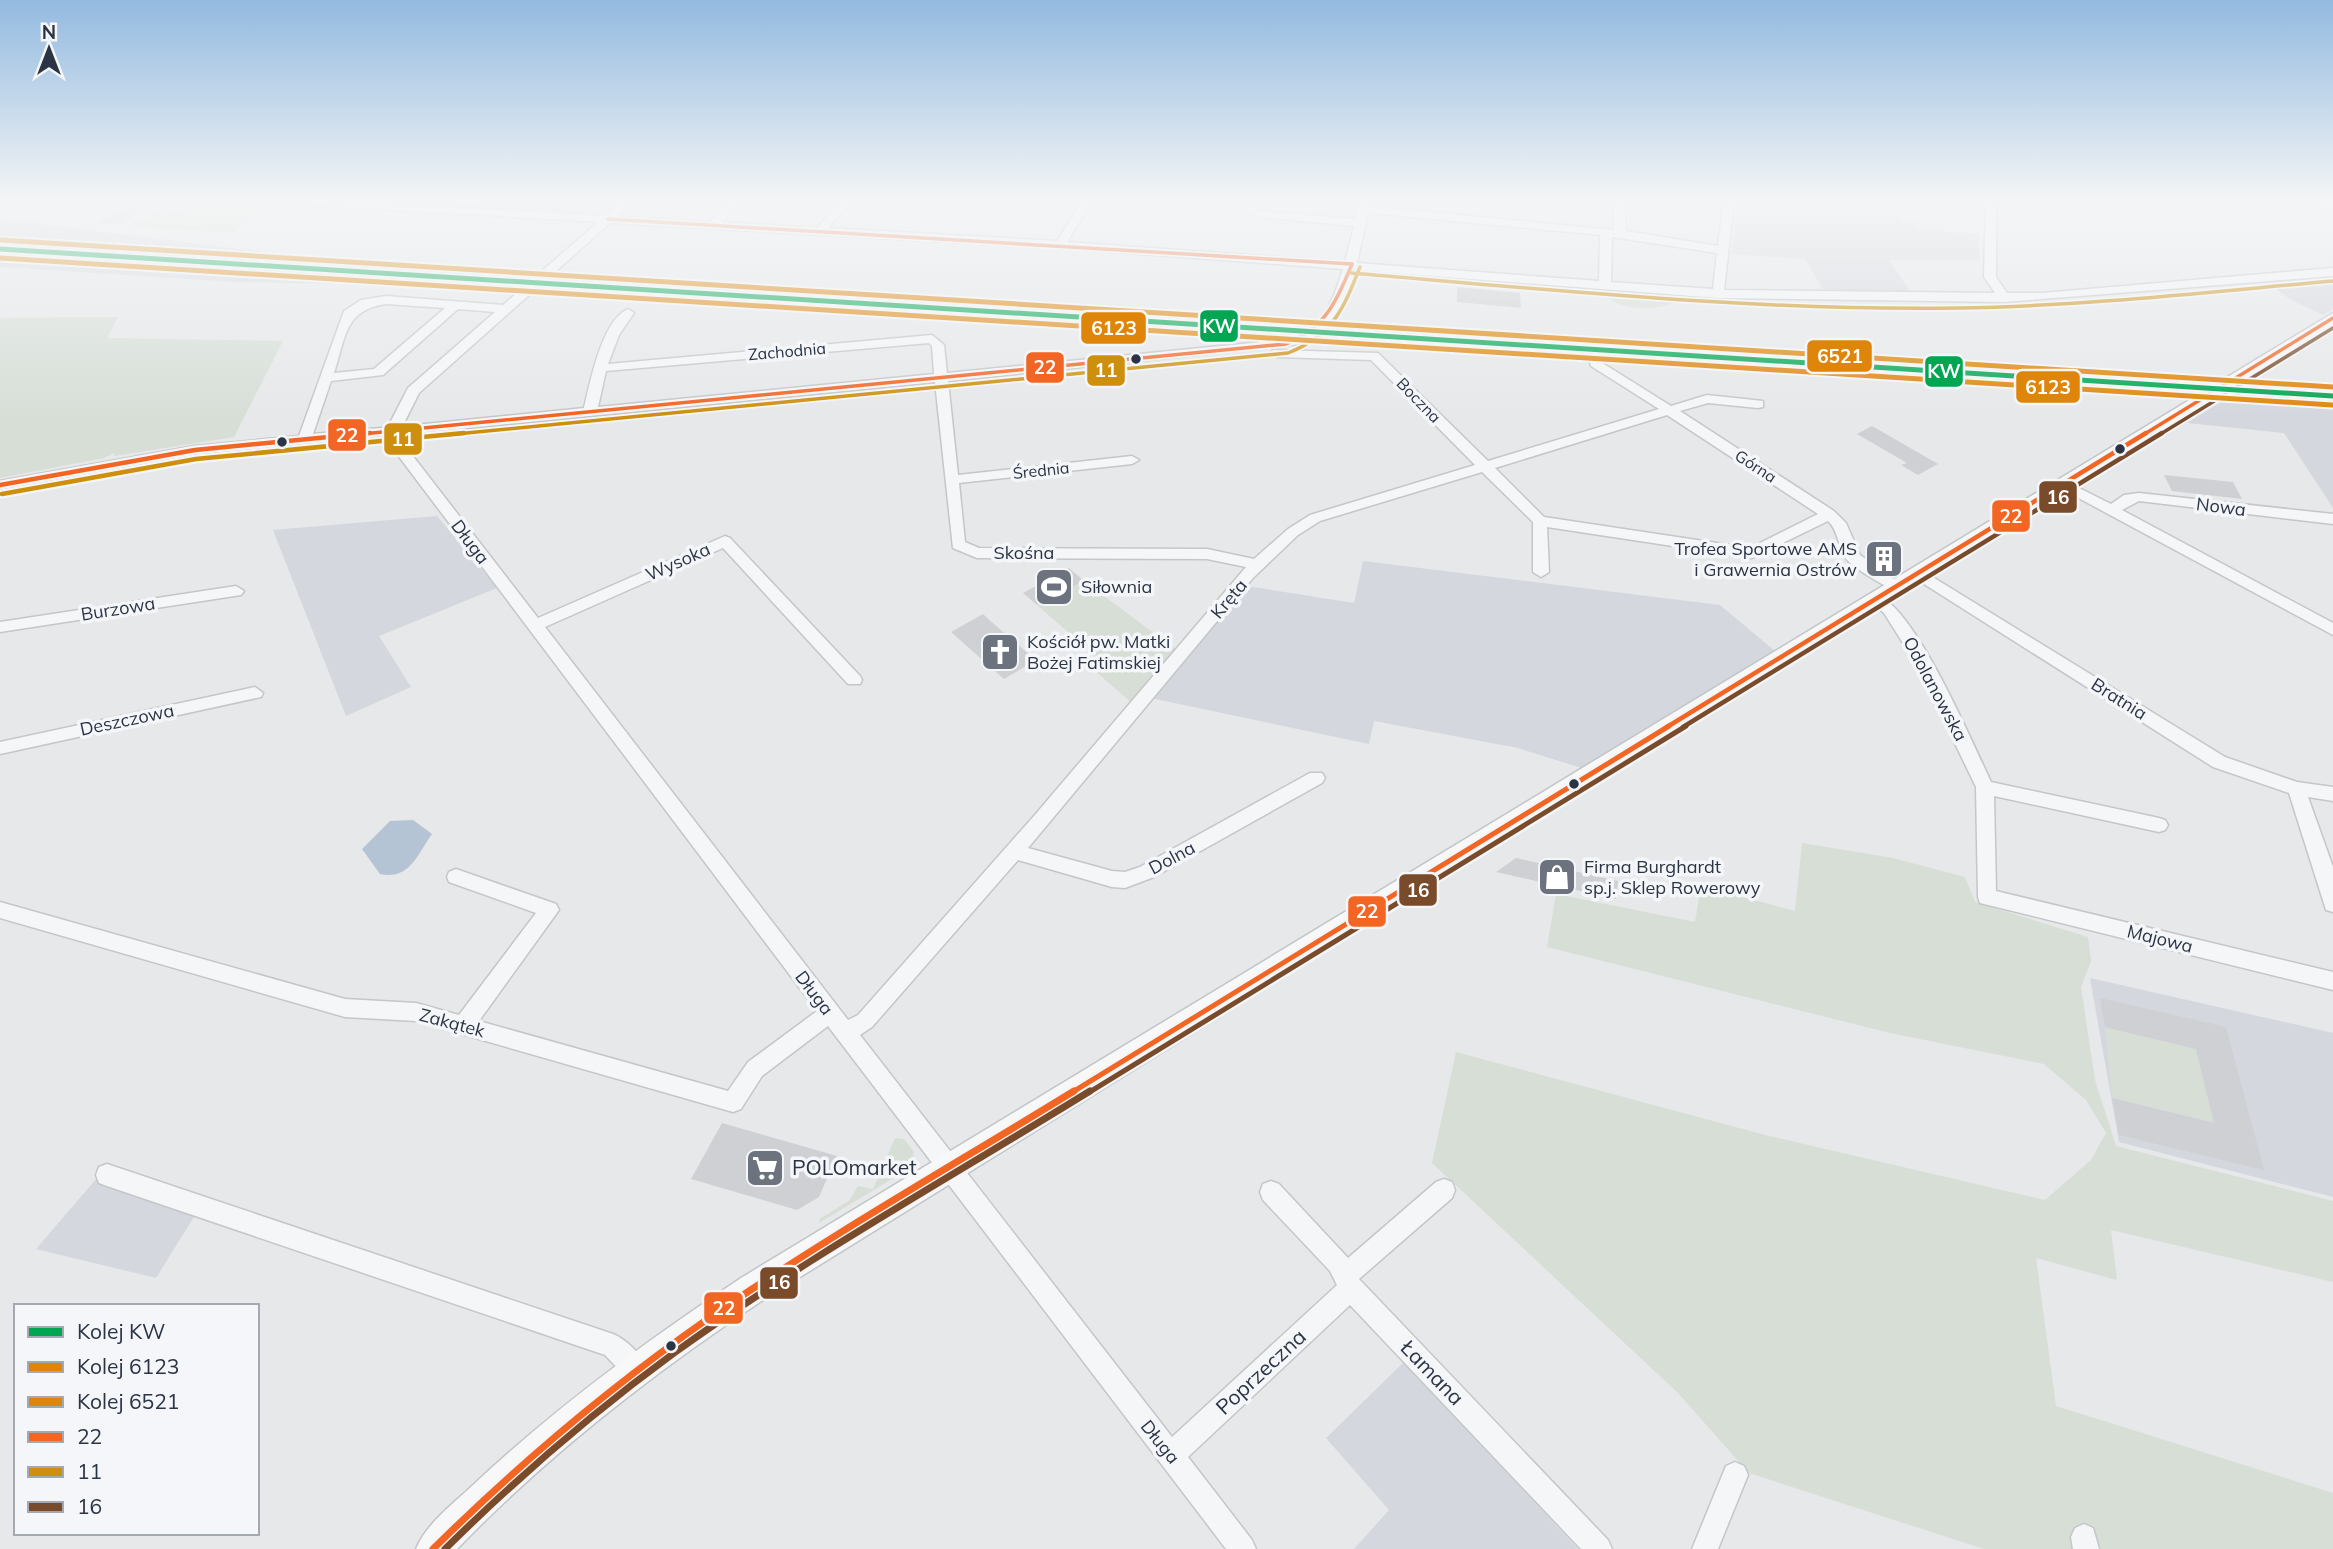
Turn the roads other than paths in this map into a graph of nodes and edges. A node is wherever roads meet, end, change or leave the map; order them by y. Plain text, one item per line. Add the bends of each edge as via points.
1 (547, 272) edge
2 (1348, 272) edge
3 (1447, 272) edge
4 (1605, 272) edge
5 (1721, 272) edge
6 (1990, 272) edge
7 (2330, 272) edge
8 (1605, 286) junction
9 (1718, 295) junction
10 (348, 298) dead end
11 (2004, 298) junction
12 (375, 301) junction
13 (457, 304) junction
14 (505, 309) junction
15 (628, 313) dead end
16 (2333, 318) edge
17 (1268, 347) junction
18 (1596, 363) dead end
19 (601, 368) junction
20 (325, 378) junction
21 (942, 378) junction
22 (1758, 404) dead end
23 (1671, 410) junction
24 (590, 412) junction
25 (397, 430) junction
26 (305, 439) junction
27 (1132, 460) dead end
28 (1485, 468) junction
29 (951, 480) junction
30 (2063, 484) junction
31 (0, 485) edge
32 (2112, 510) junction
33 (1829, 513) junction
34 (2333, 519) edge
35 (1540, 521) junction
36 (1258, 565) junction
37 (1541, 572) dead end
38 (1918, 573) junction
39 (236, 591) dead end
40 (1886, 593) junction
41 (534, 626) junction
42 (0, 627) edge
43 (2333, 629) edge
44 (855, 680) dead end
45 (255, 693) dead end
46 (0, 748) edge
47 (1316, 778) dead end
48 (1985, 787) junction
49 (2296, 789) junction
50 (2333, 794) edge
51 (2159, 825) dead end
52 (1015, 852) junction
53 (456, 877) dead end
54 (1987, 897) joint
55 (2333, 904) edge
56 (0, 910) edge
57 (2333, 981) edge
58 (830, 1013) junction
59 (464, 1025) junction
60 (845, 1033) junction
61 (949, 1168) junction
62 (107, 1175) dead end
63 (1444, 1190) dead end
64 (1271, 1192) dead end
65 (1347, 1282) junction
66 (635, 1368) junction
67 (1171, 1455) junction
68 (1735, 1475) dead end
69 (433, 1549) edge
70 (1243, 1549) edge
71 (1599, 1549) edge
72 (1705, 1549) edge

1 - 14 street
2 - 17 street via 1321,329 1300,340
3 - 8 street
4 - 8 street
5 - 9 street
6 - 11 street
7 - 11 street
8 - 9 street
9 - 11 street
10 - 12 street
12 - 13 street
12 - 20 street via 348,314
13 - 14 street
13 - 20 street via 377,372
14 - 25 street via 413,390 402,408
15 - 19 street via 613,330
16 - 30 main road
17 - 21 street
17 - 28 street, Boczna via 1281,354 1374,356
18 - 23 street, Górna
19 - 21 street, Zachodnia via 924,338 936,341
19 - 24 street
20 - 26 street
21 - 24 street
21 - 29 street, Skośna
22 - 23 street, Kręta via 1707,399
23 - 28 street, Kręta
23 - 33 street, Górna
24 - 25 street
25 - 26 street
25 - 41 street, Długa via 407,459
26 - 31 street via 175,453
27 - 29 street, Średnia
28 - 35 street, Boczna
28 - 36 street, Kręta via 1315,518 1298,527
29 - 36 street, Skośna via 958,545 965,550 1207,554
30 - 32 street
30 - 38 main road
32 - 34 street, Nowa via 2139,497
32 - 43 street
33 - 35 street via 1752,553
33 - 40 street, Górna via 1839,523 1854,558
35 - 37 street
36 - 52 street, Kręta
38 - 40 main road
38 - 49 street, Bratnia via 2219,762
39 - 42 street, Burzowa
40 - 48 street, Odolanowska via 1890,609 1926,666
40 - 61 main road
41 - 44 street, Wysoka via 725,541
41 - 58 street, Długa
45 - 46 street, Deszczowa
47 - 52 street, Dolna via 1125,880
48 - 51 street
48 - 54 street, Odolanowska
49 - 50 street, Bratnia
49 - 55 street
52 - 60 street, Kręta via 865,1021
53 - 59 street via 549,910
54 - 57 street, Majowa
56 - 59 street, Zakątek via 345,1008 416,1012
58 - 59 street, Zakątek via 755,1069 733,1102
58 - 60 street, Długa
60 - 61 street, Długa
61 - 66 main road via 752,1289
61 - 67 street, Długa
62 - 66 street via 613,1346
63 - 65 street, Poprzeczna
64 - 65 street, Łamana via 1338,1263
65 - 67 street, Poprzeczna
65 - 71 street, Łamana
66 - 69 main road via 504,1478
67 - 70 street, Długa
68 - 72 street

